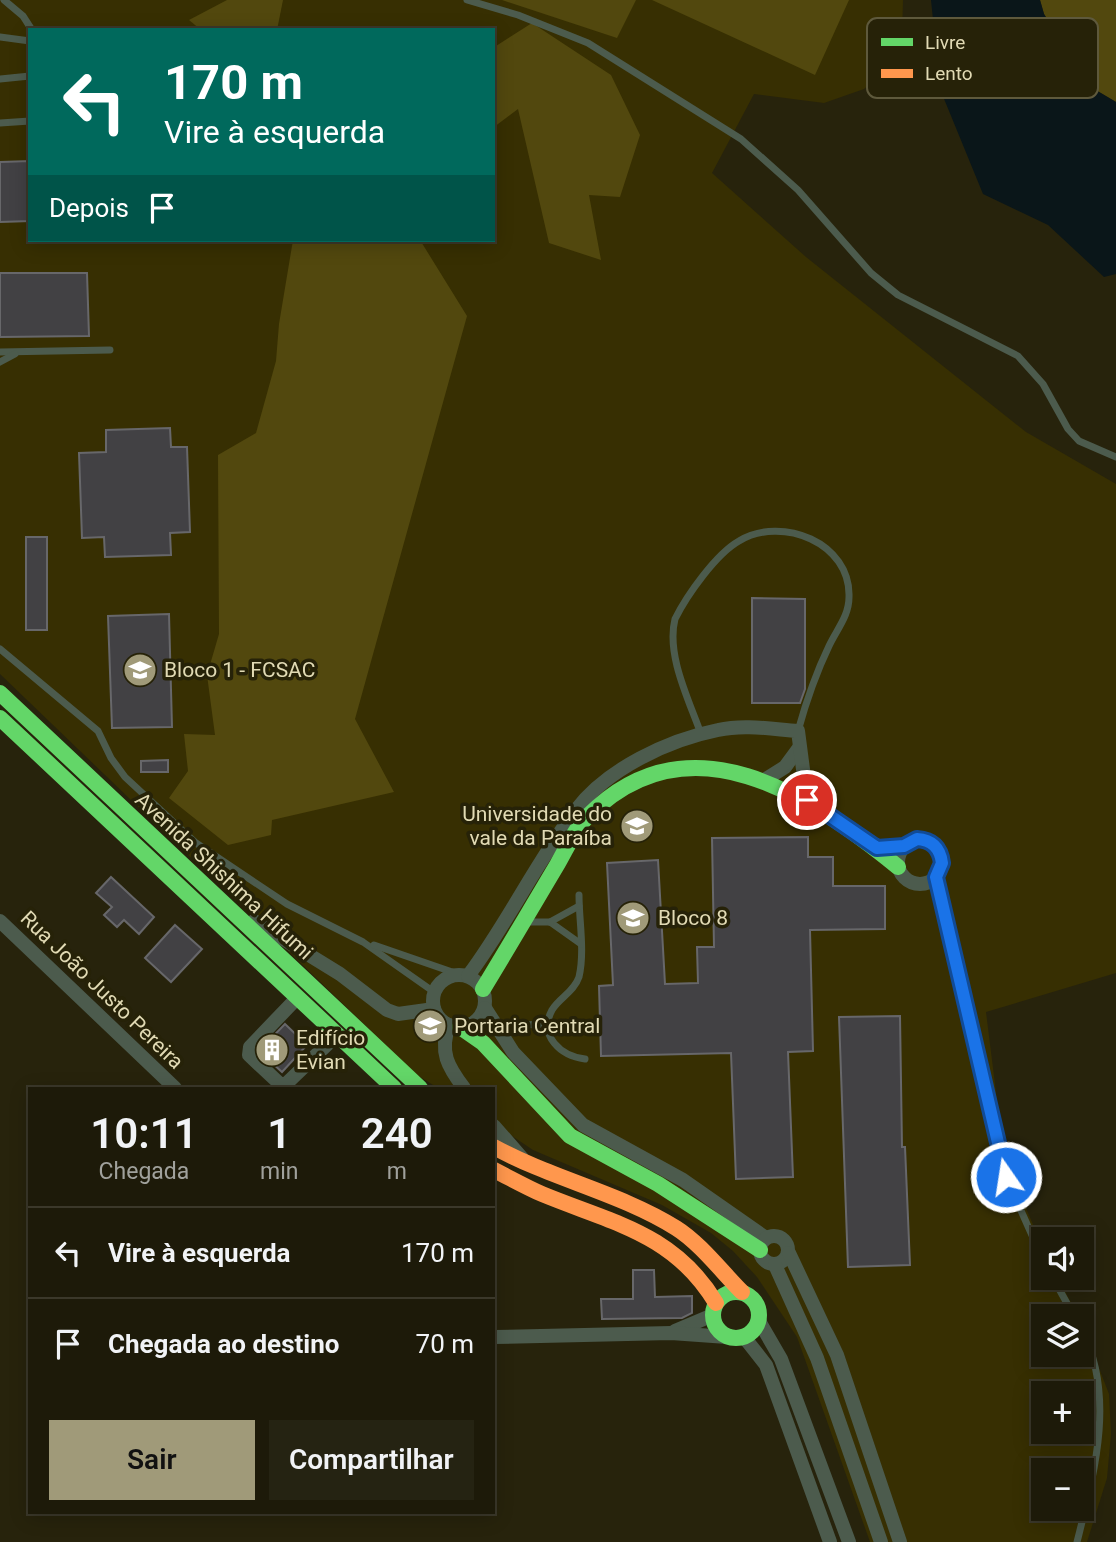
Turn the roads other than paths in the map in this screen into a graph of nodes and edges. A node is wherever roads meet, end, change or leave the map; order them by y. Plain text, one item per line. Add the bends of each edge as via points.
1 (4, 0) edge
2 (467, 0) edge
3 (31, 28) edge
4 (0, 37) edge
5 (28, 41) edge
6 (28, 76) edge
7 (0, 79) edge
8 (28, 121) edge
9 (0, 123) edge
10 (110, 350) dead end
11 (0, 352) edge
12 (17, 352) junction
13 (0, 362) edge
14 (1116, 457) edge
15 (0, 649) edge
16 (0, 693) edge
17 (0, 718) edge
18 (798, 731) junction
19 (701, 734) junction
20 (799, 748) junction
21 (766, 779) junction
22 (807, 800) junction
23 (904, 846) junction
24 (877, 848) junction
25 (898, 867) junction
26 (936, 877) junction
27 (579, 895) dead end
28 (218, 898) junction
29 (579, 906) junction
30 (0, 921) edge
31 (522, 922) junction
32 (550, 922) junction
33 (363, 942) junction
34 (581, 944) junction
35 (463, 975) junction
36 (483, 989) junction
37 (434, 992) junction
38 (297, 998) junction
39 (485, 1007) junction
40 (434, 1009) junction
41 (493, 1024) junction
42 (548, 1025) junction
43 (454, 1026) junction
44 (337, 1035) junction
45 (584, 1059) dead end
46 (174, 1087) edge
47 (393, 1087) edge
48 (419, 1087) edge
49 (463, 1087) edge
50 (495, 1127) edge
51 (495, 1148) edge
52 (530, 1167) junction
53 (495, 1170) edge
54 (1031, 1233) edge
55 (763, 1244) junction
56 (789, 1253) junction
57 (775, 1265) junction
58 (742, 1292) junction
59 (714, 1309) junction
60 (759, 1321) junction
61 (671, 1333) junction
62 (495, 1337) edge
63 (727, 1337) junction
64 (744, 1337) junction
65 (1094, 1367) edge
66 (830, 1542) edge
67 (849, 1542) edge
68 (881, 1542) edge
69 (900, 1542) edge
70 (1077, 1542) edge

1 - 3 lane
2 - 14 lane via 588,43 741,139 779,170 855,258 884,284 906,300 1018,356 1043,384 1079,441
4 - 5 lane
6 - 7 lane
8 - 9 lane
10 - 12 lane
11 - 12 lane
12 - 13 lane
15 - 33 lane via 98,731 125,777 196,844 287,904
16 - 28 street, Avenida Shishima Hifumi
17 - 38 street, Avenida Shishima Hifumi
18 - 19 street via 736,728
18 - 19 lane via 847,613 849,584 828,549 784,530 753,535 729,548 675,619 671,631 676,658
18 - 20 street
19 - 35 street via 647,755 587,797 492,945
20 - 21 street via 785,767
20 - 22 street
21 - 22 street
21 - 31 street via 700,766 668,767 608,795 586,817
22 - 24 street
23 - 24 street
23 - 25 street
23 - 26 street via 917,839 938,848 942,863
24 - 25 street
25 - 26 street via 905,878 917,884
26 - 54 lane via 1006,1177
27 - 29 lane
28 - 40 street via 340,974 387,1010 398,1014
28 - 48 street, Avenida Shishima Hifumi
29 - 32 lane
29 - 34 lane
30 - 46 street, Rua João Justo Pereira
31 - 32 lane
31 - 36 street
32 - 34 lane
33 - 35 lane
33 - 37 lane
34 - 42 lane via 578,980 552,1010
35 - 36 street
35 - 37 street via 444,978
36 - 39 street
37 - 40 street
38 - 44 street, Avenida Shishima Hifumi
38 - 44 street via 250,1047 249,1055 281,1085
39 - 41 street
39 - 43 street via 475,1021
40 - 43 street
41 - 42 lane
41 - 55 street via 539,1082 583,1125 683,1180
42 - 45 lane via 557,1047
43 - 49 street via 443,1047 446,1062
43 - 55 street via 484,1042 540,1108 582,1144
44 - 47 street, Avenida Shishima Hifumi
50 - 52 street
51 - 52 street
52 - 58 street via 678,1229
53 - 59 street via 646,1234 676,1252 694,1270
55 - 56 street via 775,1236 784,1239
55 - 57 street via 762,1259
56 - 57 street
56 - 69 street via 837,1355
57 - 68 street via 817,1358
58 - 59 street via 727,1293
58 - 60 street via 754,1300
59 - 61 street
59 - 63 street via 717,1328
60 - 64 street
60 - 67 street via 780,1359
61 - 62 street
61 - 63 street
63 - 64 street
64 - 66 street via 766,1365
65 - 70 lane via 1100,1450

